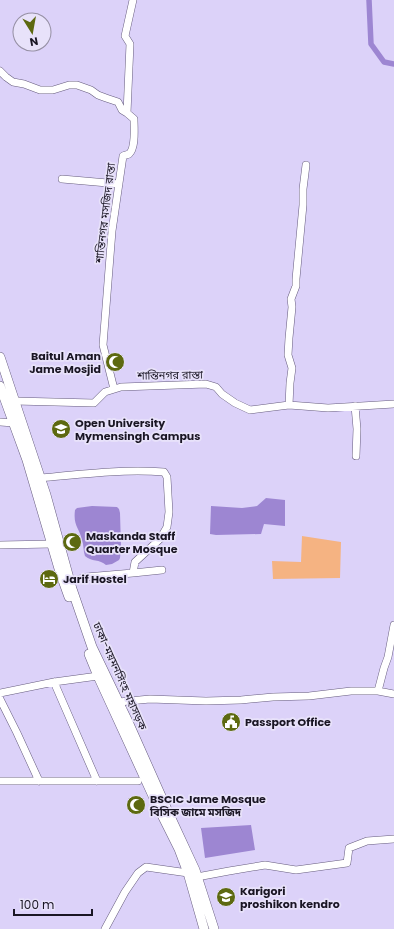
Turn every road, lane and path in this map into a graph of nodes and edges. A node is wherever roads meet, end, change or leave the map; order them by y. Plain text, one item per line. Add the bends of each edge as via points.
1 (133, 0) edge
2 (0, 71) edge
3 (127, 113) junction
4 (306, 165) dead end
5 (62, 179) dead end
6 (119, 184) junction
7 (0, 357) edge
8 (114, 389) junction
9 (1, 390) edge
10 (15, 402) junction
11 (394, 404) edge
12 (289, 405) junction
13 (355, 406) junction
14 (0, 422) edge
15 (14, 423) junction
16 (356, 456) dead end
17 (41, 478) junction
18 (52, 544) junction
19 (0, 545) edge
20 (162, 570) dead end
21 (133, 573) junction
22 (70, 582) junction
23 (394, 625) edge
24 (98, 676) junction
25 (54, 682) junction
26 (378, 691) junction
27 (0, 693) edge
28 (394, 694) edge
29 (0, 699) edge
30 (119, 702) junction
31 (0, 781) edge
32 (39, 781) junction
33 (96, 781) junction
34 (138, 781) dead end
35 (394, 839) edge
36 (188, 873) junction
37 (198, 877) junction
38 (105, 929) edge
39 (204, 929) edge
40 (214, 929) edge

1 - 3 street, শান্তিনগর মসজিদ রাস্তা via 125,36 130,44
2 - 3 street via 13,82 40,90 77,85 118,102
3 - 6 street, শান্তিনগর মসজিদ রাস্তা via 134,119 134,138 129,154 123,156
4 - 12 street via 296,286 291,299 288,355 292,368
5 - 6 street
6 - 8 street, শান্তিনগর মসজিদ রাস্তা via 112,231 104,345
7 - 10 main road, ঢাকা-ময়মনসিংহ মহাসড়ক
8 - 10 street, শান্তিনগর রাস্তা via 105,392 94,403
8 - 12 street, শান্তিনগর রাস্তা via 206,384 216,387 235,403 250,410
9 - 15 main road, ঢাকা-ময়মনসিংহ মহাসড়ক
10 - 17 main road, ঢাকা-ময়মনসিংহ মহাসড়ক
11 - 13 street, শান্তিনগর রাস্তা
12 - 13 street, শান্তিনগর রাস্তা via 328,408
13 - 16 street
14 - 15 street
15 - 18 main road, ঢাকা-ময়মনসিংহ মহাসড়ক
17 - 21 street via 95,472 164,472 167,477 168,527 160,539 135,562
17 - 22 main road, ঢাকা-ময়মনসিংহ মহাসড়ক
18 - 19 street
18 - 24 main road, ঢাকা-ময়মনসিংহ মহাসড়ক
20 - 21 street
21 - 22 street via 86,577
22 - 30 main road, ঢাকা-ময়মনসিংহ মহাসড়ক via 92,647
23 - 26 street
24 - 25 street
24 - 36 main road, ঢাকা-ময়মনসিংহ মহাসড়ক
25 - 27 street
25 - 33 street
26 - 28 street
26 - 30 street via 241,700 150,699
29 - 32 street
30 - 37 main road, ঢাকা-ময়মনসিংহ মহাসড়ক
31 - 32 street
32 - 33 street
33 - 34 street
35 - 37 street via 367,841 349,848 347,863 296,870 265,865
36 - 38 street via 146,867 138,873 125,892
36 - 39 main road, ঢাকা-ময়মনসিংহ মহাসড়ক
37 - 40 main road, ঢাকা-ময়মনসিংহ মহাসড়ক

